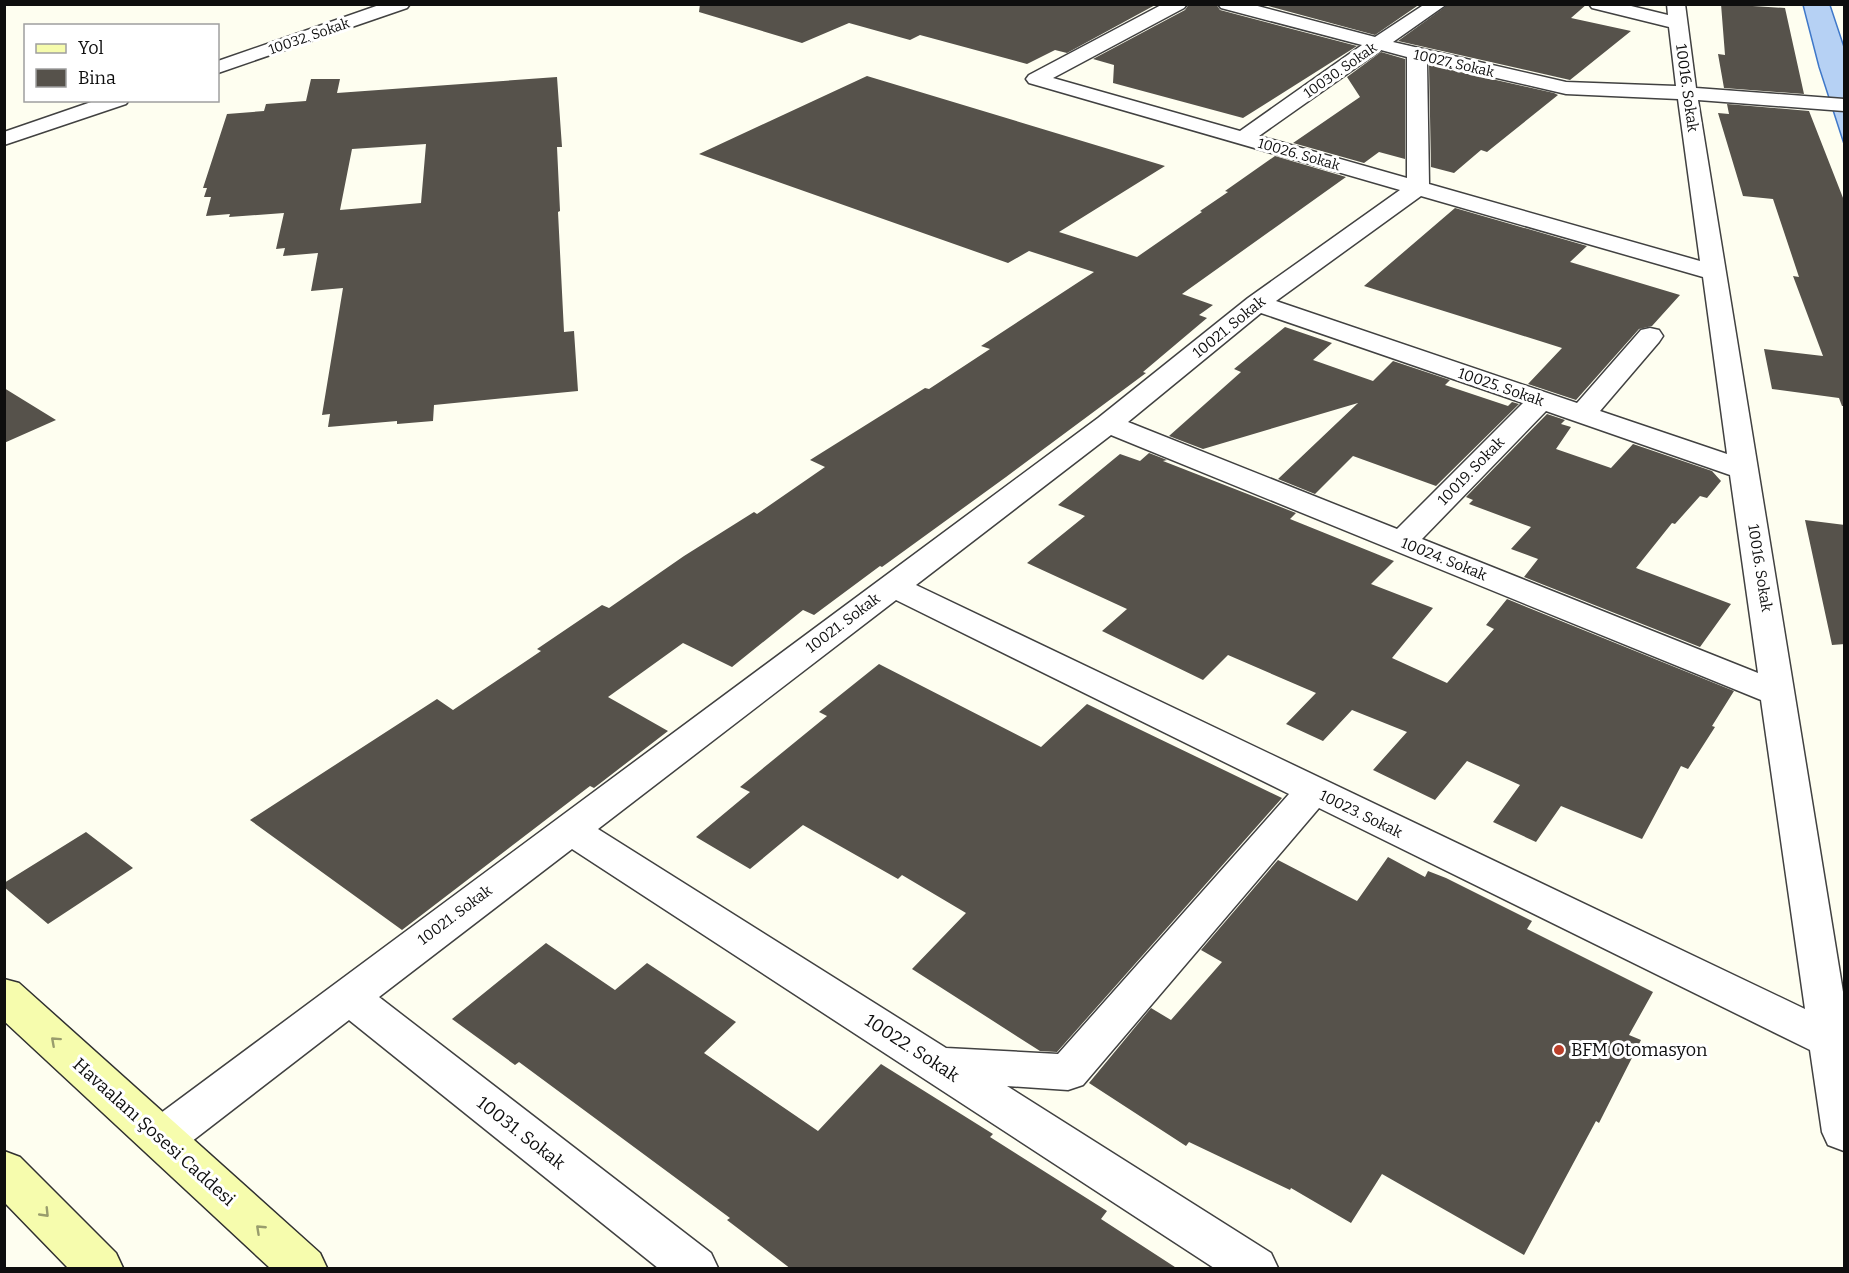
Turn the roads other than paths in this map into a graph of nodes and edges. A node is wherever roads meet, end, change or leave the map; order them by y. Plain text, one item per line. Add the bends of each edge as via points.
1 (401, 4) edge
2 (1178, 4) edge
3 (1227, 4) edge
4 (1438, 4) edge
5 (1598, 4) edge
6 (1677, 14) edge
7 (1377, 44) junction
8 (1417, 54) junction
9 (219, 67) edge
10 (1686, 93) junction
11 (113, 102) edge
12 (1845, 105) edge
13 (1243, 138) junction
14 (4, 140) edge
15 (1418, 188) junction
16 (1716, 273) junction
17 (1257, 303) junction
18 (1650, 336) dead end
19 (1541, 401) junction
20 (1582, 414) junction
21 (1108, 424) junction
22 (1745, 470) junction
23 (1402, 542) junction
24 (892, 586) junction
25 (1779, 694) junction
26 (1313, 791) junction
27 (570, 829) junction
28 (4, 995) edge
29 (349, 997) junction
30 (1831, 1041) junction
31 (937, 1064) junction
32 (1845, 1132) edge
33 (162, 1138) junction
34 (4, 1171) edge
35 (99, 1269) edge
36 (303, 1269) edge
37 (694, 1269) edge
38 (1254, 1269) edge

1 - 9 street, 10032. Sokak
2 - 13 street, 10026. Sokak via 1036,79
3 - 7 street, 10027. Sokak
4 - 7 street, 10030. Sokak
5 - 6 street
6 - 10 street, 10016. Sokak
7 - 8 street, 10027. Sokak
7 - 13 street, 10030. Sokak
8 - 10 street, 10027. Sokak via 1566,88
8 - 15 street
10 - 12 street, 10027. Sokak
10 - 16 street, 10016. Sokak
11 - 14 street
13 - 15 street, 10026. Sokak
15 - 16 street, 10026. Sokak
15 - 17 street, 10021. Sokak
16 - 22 street, 10016. Sokak
17 - 19 street, 10025. Sokak
17 - 21 street, 10021. Sokak
18 - 20 street
19 - 20 street, 10025. Sokak
19 - 23 street, 10019. Sokak
20 - 22 street, 10025. Sokak
21 - 23 street, 10024. Sokak
21 - 24 street, 10021. Sokak
22 - 25 street, 10016. Sokak
23 - 25 street, 10024. Sokak
24 - 26 street, 10023. Sokak
24 - 27 street, 10021. Sokak
25 - 30 street, 10016. Sokak
26 - 30 street, 10023. Sokak
26 - 31 street via 1068,1072
27 - 29 street, 10021. Sokak
27 - 31 street, 10022. Sokak
33 -> 28 street, Havaalanı Şosesi Caddesi
29 - 33 street, 10021. Sokak
29 - 37 street, 10031. Sokak
30 - 32 street, 10016. Sokak
31 - 38 street, 10022. Sokak
36 -> 33 street, Havaalanı Şosesi Caddesi
34 -> 35 street

